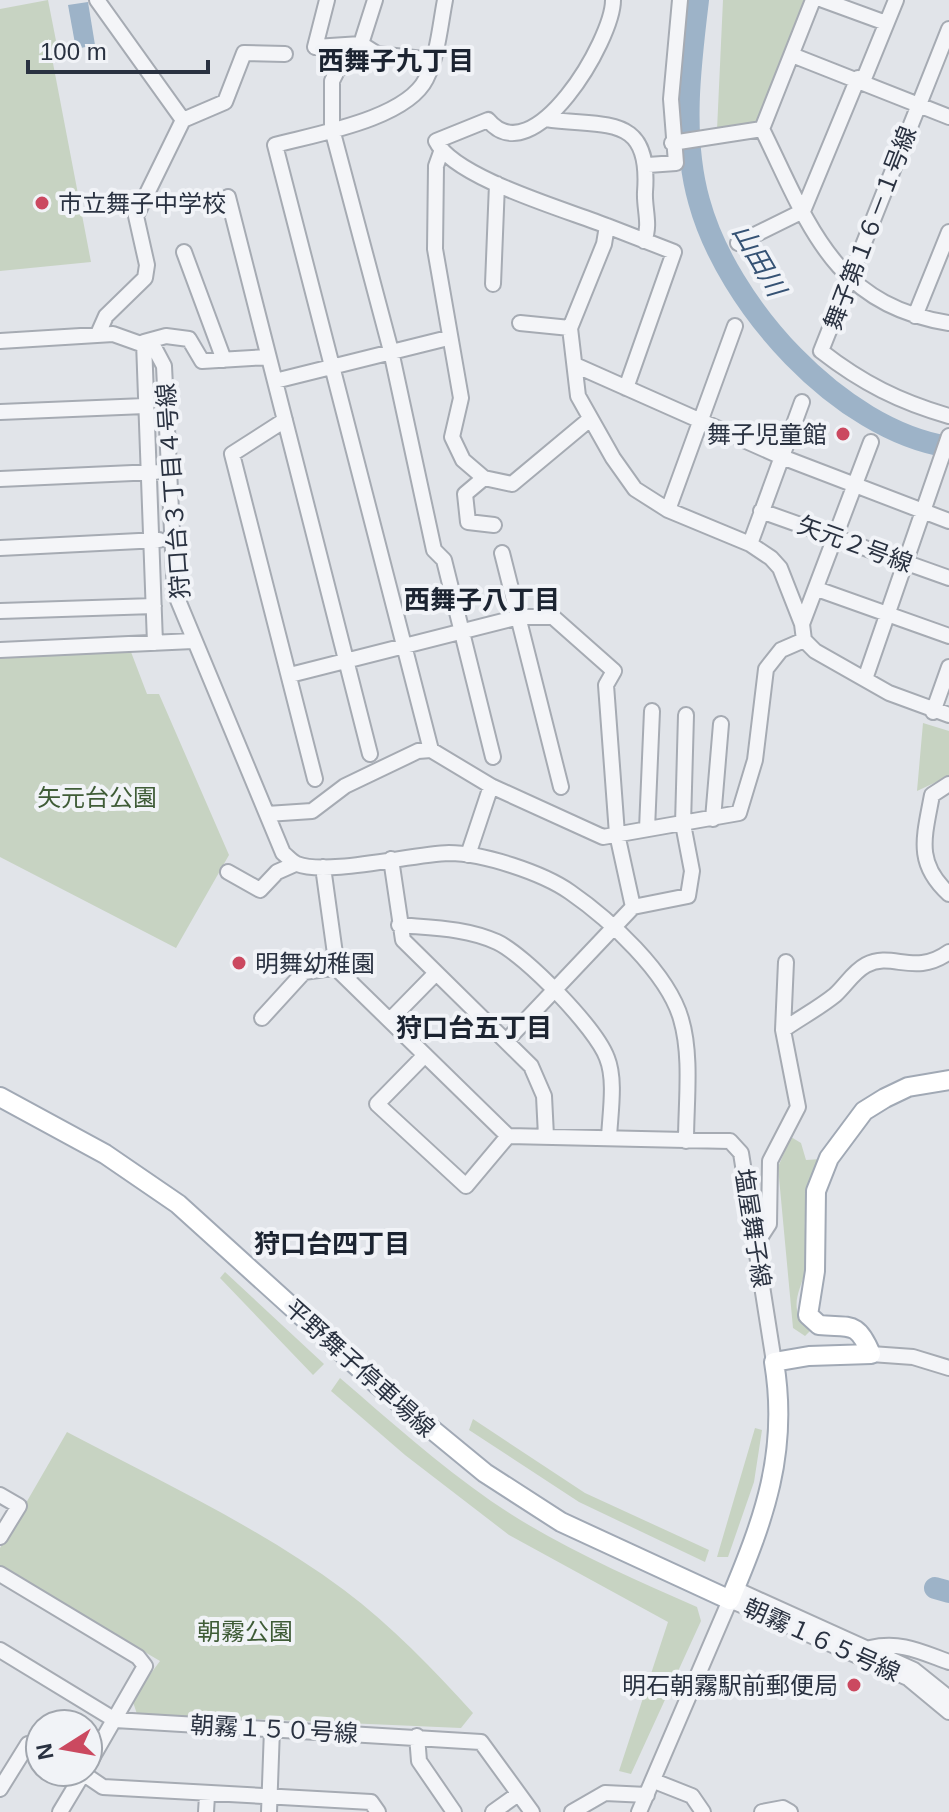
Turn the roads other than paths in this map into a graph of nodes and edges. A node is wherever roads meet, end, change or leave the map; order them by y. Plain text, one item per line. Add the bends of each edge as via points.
1 (97, 0) edge
2 (327, 0) edge
3 (375, 0) edge
4 (445, 0) edge
5 (613, 0) edge
6 (680, 0) edge
7 (813, 0) edge
8 (823, 0) edge
9 (896, 0) edge
10 (886, 23) junction
11 (949, 29) edge
12 (361, 44) junction
13 (285, 54) dead end
14 (377, 54) junction
15 (792, 55) junction
16 (433, 60) junction
17 (860, 80) junction
18 (919, 104) junction
19 (949, 117) edge
20 (546, 119) junction
21 (183, 120) junction
22 (332, 129) junction
23 (762, 129) junction
24 (672, 143) junction
25 (441, 152) junction
26 (648, 165) junction
27 (497, 184) junction
28 (228, 197) dead end
29 (803, 211) junction
30 (607, 226) junction
31 (949, 232) edge
32 (644, 241) junction
33 (738, 243) dead end
34 (184, 252) dead end
35 (849, 280) junction
36 (493, 284) dead end
37 (915, 316) junction
38 (520, 323) dead end
39 (949, 323) edge
40 (735, 326) dead end
41 (570, 328) junction
42 (98, 334) junction
43 (448, 338) junction
44 (0, 341) edge
45 (144, 342) junction
46 (391, 351) junction
47 (268, 357) junction
48 (224, 360) junction
49 (575, 365) junction
50 (332, 366) junction
51 (275, 381) junction
52 (626, 388) junction
53 (802, 402) dead end
54 (145, 406) junction
55 (0, 412) edge
56 (949, 416) edge
57 (590, 419) junction
58 (285, 420) junction
59 (703, 422) junction
60 (949, 436) edge
61 (871, 442) dead end
62 (782, 457) junction
63 (944, 464) edge
64 (168, 471) junction
65 (149, 472) junction
66 (484, 478) junction
67 (0, 479) edge
68 (856, 485) junction
69 (668, 510) junction
70 (923, 510) junction
71 (761, 511) junction
72 (949, 521) edge
73 (494, 525) dead end
74 (835, 537) junction
75 (172, 540) junction
76 (150, 541) junction
77 (750, 544) junction
78 (0, 548) edge
79 (502, 553) dead end
80 (906, 563) junction
81 (949, 578) edge
82 (817, 589) junction
83 (154, 606) junction
84 (0, 611) edge
85 (887, 614) junction
86 (519, 617) junction
87 (802, 624) junction
88 (462, 631) junction
89 (949, 636) edge
90 (804, 640) junction
91 (193, 641) junction
92 (155, 643) junction
93 (405, 646) junction
94 (0, 650) edge
95 (348, 660) junction
96 (949, 667) edge
97 (290, 675) junction
98 (865, 679) junction
99 (652, 711) dead end
100 (933, 712) junction
101 (686, 715) dead end
102 (949, 715) edge
103 (721, 724) dead end
104 (431, 750) junction
105 (370, 754) dead end
106 (493, 757) dead end
107 (315, 779) dead end
108 (949, 784) edge
109 (491, 786) junction
110 (561, 787) dead end
111 (267, 814) junction
112 (713, 819) junction
113 (683, 824) junction
114 (647, 829) junction
115 (617, 834) junction
116 (468, 855) junction
117 (391, 859) junction
118 (295, 864) junction
119 (323, 867) junction
120 (228, 872) dead end
121 (949, 894) edge
122 (633, 907) junction
123 (399, 925) junction
124 (612, 927) junction
125 (946, 958) edge
126 (786, 962) dead end
127 (339, 967) junction
128 (436, 973) junction
129 (553, 989) junction
130 (262, 1018) dead end
131 (390, 1020) junction
132 (783, 1030) junction
133 (508, 1039) junction
134 (425, 1055) junction
135 (949, 1080) edge
136 (0, 1087) edge
137 (0, 1097) edge
138 (508, 1136) junction
139 (546, 1136) junction
140 (609, 1138) junction
141 (686, 1141) junction
142 (756, 1244) junction
143 (871, 1354) junction
144 (774, 1362) junction
145 (949, 1368) edge
146 (0, 1495) edge
147 (0, 1537) edge
148 (0, 1574) edge
149 (732, 1595) junction
150 (870, 1648) junction
151 (0, 1650) edge
152 (949, 1662) edge
153 (949, 1698) edge
154 (949, 1712) edge
155 (115, 1720) junction
156 (272, 1729) junction
157 (417, 1736) junction
158 (104, 1738) edge
159 (24, 1750) edge
160 (654, 1781) junction
161 (104, 1787) edge
162 (74, 1788) edge
163 (0, 1789) edge
164 (518, 1794) junction
165 (647, 1795) junction
166 (207, 1796) junction
167 (269, 1796) junction
168 (332, 1806) edge
169 (706, 1811) edge
170 (60, 1812) edge
171 (206, 1812) edge
172 (269, 1812) edge
173 (378, 1812) edge
174 (454, 1812) edge
175 (493, 1812) edge
176 (532, 1812) edge
177 (572, 1812) edge
178 (639, 1812) edge
179 (762, 1812) edge
180 (790, 1812) edge

1 - 21 street
2 - 12 street via 315,47
3 - 12 street
4 - 16 street
5 - 20 street via 613,17 586,71
6 - 24 street
7 - 15 street
8 - 10 street
9 - 10 street
10 - 17 street
11 - 18 street, 舞子第１６－１号線
12 - 14 street
13 - 21 street via 244,53 225,102
14 - 16 street
14 - 22 street via 338,69 332,81
15 - 17 street
15 - 23 street
16 - 22 street via 425,82 399,106
17 - 18 street
17 - 29 street
18 - 19 street
18 - 35 street, 舞子第１６－１号線
20 - 25 street via 518,134 488,120 470,124 436,141
20 - 26 street via 618,125 636,138
21 - 42 street via 136,216 145,278 106,316
22 - 46 street
22 - 50 street via 275,145
23 - 24 street
23 - 29 street
24 - 26 street via 676,163
25 - 27 street
25 - 43 street via 436,166 435,249
26 - 32 street
27 - 30 street
27 - 36 street
28 - 47 street
29 - 33 street
29 - 35 street via 823,250
30 - 32 street
30 - 41 street
31 - 37 street
32 - 52 street via 674,252
34 - 48 street
35 - 37 street
35 - 56 street, 舞子第１６－１号線 via 821,351 864,384
37 - 39 street
38 - 41 street
40 - 59 street
41 - 49 street
42 - 44 street
42 - 45 street
43 - 46 street
43 - 66 street via 461,398 452,437 463,460
45 - 48 street via 166,336 189,339 202,361
45 - 54 street
45 - 64 street, 狩口台３丁目４号線 via 164,366
46 - 50 street
46 - 88 street via 434,550 444,560
47 - 48 street
47 - 51 street
49 - 52 street
49 - 57 street via 578,396
50 - 51 street
50 - 93 street
51 - 58 street
52 - 59 street
53 - 62 street
54 - 55 street
54 - 65 street
57 - 66 street via 512,484
57 - 69 street via 635,489
58 - 95 street
58 - 97 street via 232,454
59 - 62 street
59 - 69 street
60 - 63 street
61 - 68 street
62 - 68 street
62 - 71 street
63 - 70 street
64 - 65 street
64 - 75 street, 狩口台３丁目４号線
65 - 67 street
65 - 76 street
66 - 73 street via 465,494 468,522
68 - 70 street
68 - 74 street
69 - 77 street
70 - 72 street
70 - 80 street
71 - 74 street, 矢元２号線
71 - 77 street
74 - 80 street, 矢元２号線
74 - 82 street
75 - 76 street
75 - 91 street, 狩口台３丁目４号線 via 175,593
76 - 78 street
76 - 83 street
77 - 87 street via 780,568
79 - 86 street
80 - 81 street, 矢元２号線
80 - 85 street
82 - 85 street
82 - 87 street
83 - 84 street
83 - 92 street
85 - 89 street
85 - 98 street
86 - 88 street
86 - 110 street
86 - 115 street via 553,617 614,671 606,685
87 - 90 street
88 - 93 street
88 - 106 street
90 - 98 street
90 - 112 street via 781,650 766,669 755,760 739,813
91 - 92 street
91 - 111 street, 狩口台３丁目４号線
92 - 94 street
93 - 95 street
93 - 104 street
95 - 97 street
95 - 105 street
96 - 100 street
97 - 107 street
98 - 100 street
99 - 114 street
100 - 102 street
101 - 113 street
103 - 112 street
104 - 109 street
104 - 111 street via 418,751 345,786 312,811
108 - 121 street via 932,795 925,866
109 - 115 street via 590,834
109 - 116 street
111 - 118 street, 狩口台３丁目４号線 via 283,853
112 - 113 street
113 - 114 street
113 - 122 street via 692,871 688,896
114 - 115 street
115 - 122 street
116 - 117 street
116 - 124 street via 515,867 568,890
117 - 119 street
117 - 123 street
118 - 119 street
118 - 120 street via 277,872 260,890
119 - 127 street
122 - 124 street
123 - 128 street via 403,940
123 - 129 street via 466,931 500,944
124 - 129 street
124 - 141 street via 661,977 681,1018
125 - 132 street via 911,965 882,960 867,964
126 - 132 street
127 - 130 street via 304,972
127 - 131 street
128 - 131 street
128 - 133 street
129 - 133 street
129 - 140 street via 593,1031 608,1060
131 - 134 street
132 - 142 street via 798,1107 770,1161 769,1224
133 - 139 street via 531,1066 544,1096
134 - 138 street
134 - 138 street via 377,1104 466,1186
135 - 143 main road via 908,1087 864,1111 819,1178 808,1315 819,1325 843,1324 857,1330
136 - 149 main road, 平野舞子停車場線 via 111,1146 180,1198 496,1472 564,1515
137 - 149 main road, 平野舞子停車場線 via 105,1154 178,1204 368,1376 485,1473 561,1522
138 - 139 street, 塩屋舞子線
139 - 140 street, 塩屋舞子線
140 - 141 street, 塩屋舞子線
141 - 142 street, 塩屋舞子線 via 730,1141 741,1153
142 - 144 street, 塩屋舞子線
143 - 144 main road
143 - 145 street via 913,1357
144 - 149 main road via 779,1408 776,1464 769,1498
146 - 147 street via 19,1506
148 - 155 street via 138,1657 145,1666
149 - 150 street, 朝霧１６５号線
149 - 154 street, 朝霧１６５号線 via 908,1678
149 - 160 street
150 - 152 street via 912,1647
150 - 153 street, 朝霧１６５号線 via 914,1670
151 - 155 street, 朝霧１５０号線
155 - 156 street, 朝霧１５０号線
155 - 158 street
156 - 157 street, 朝霧１５０号線
156 - 167 street
157 - 164 street, 朝霧１５０号線 via 481,1742
157 - 174 street via 419,1761
159 - 163 street
160 - 165 street
160 - 169 street via 692,1796
161 - 166 street
162 - 170 street
164 - 175 street
164 - 176 street, 朝霧１５０号線
165 - 177 street via 605,1793
165 - 178 street
166 - 167 street
166 - 171 street
167 - 168 street
167 - 172 street
168 - 173 street via 371,1802
179 - 180 street

